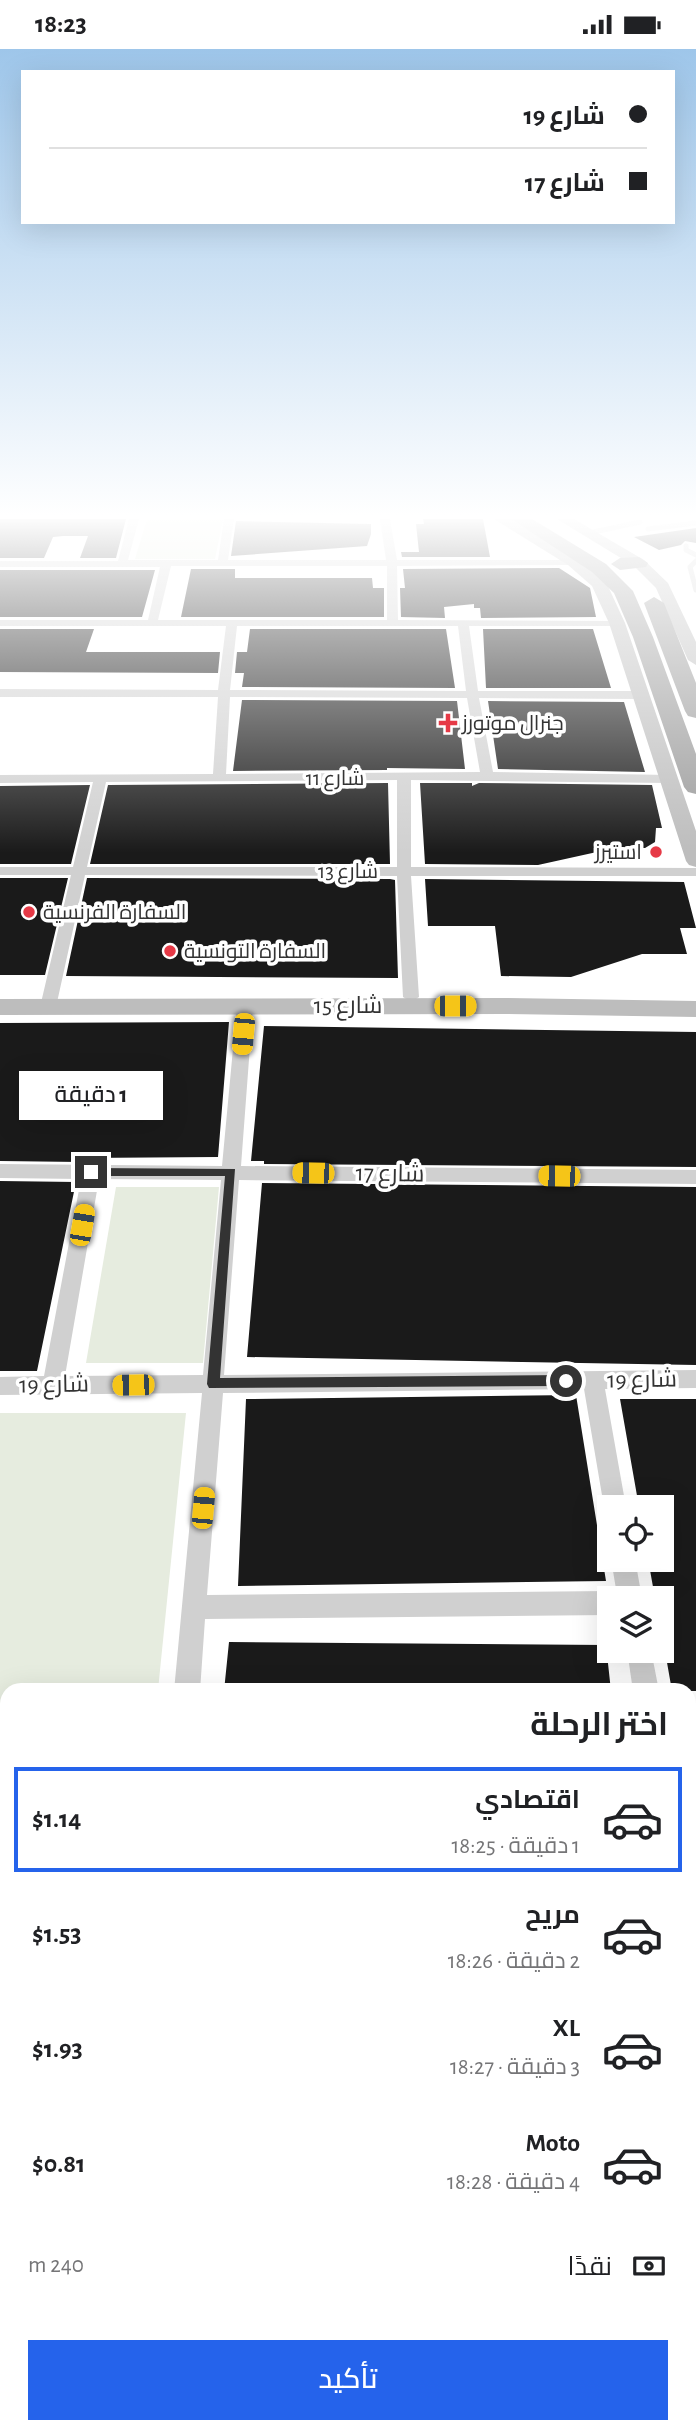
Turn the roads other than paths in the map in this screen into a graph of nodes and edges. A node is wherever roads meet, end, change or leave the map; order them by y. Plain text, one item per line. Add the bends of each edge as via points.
1 (231, 630) edge
2 (464, 630) edge
3 (619, 630) edge
4 (640, 630) edge
5 (665, 630) edge
6 (683, 630) edge
7 (696, 660) edge
8 (0, 694) edge
9 (224, 694) junction
10 (472, 694) junction
11 (641, 695) junction
12 (696, 711) edge
13 (487, 776) junction
14 (219, 778) junction
15 (404, 778) junction
16 (0, 779) edge
17 (669, 779) junction
18 (100, 780) junction
19 (696, 787) edge
20 (696, 860) edge
21 (0, 870) edge
22 (79, 871) junction
23 (404, 871) junction
24 (696, 872) edge
25 (0, 996) edge
26 (411, 997) junction
27 (696, 997) edge
28 (49, 1002) junction
29 (245, 1006) junction
30 (0, 1007) edge
31 (696, 1009) edge
32 (0, 1171) edge
33 (91, 1172) junction
34 (231, 1172) junction
35 (696, 1177) edge
36 (696, 1379) edge
37 (593, 1380) junction
38 (213, 1384) junction
39 (53, 1385) junction
40 (0, 1386) edge
41 (613, 1495) edge
42 (597, 1603) edge
43 (194, 1607) junction
44 (641, 1663) edge
45 (188, 1683) edge
46 (645, 1683) edge

1 - 9 street
2 - 10 street
3 - 11 street
4 - 19 highway
5 - 12 highway
6 - 7 street
8 - 9 street
9 - 10 street
9 - 14 street
10 - 11 street
10 - 13 street
11 - 17 street
13 - 15 street, شارع 11
13 - 17 street, شارع 11
14 - 15 street, شارع 11
14 - 18 street, شارع 11
15 - 23 street
16 - 18 street, شارع 11
17 - 20 street
18 - 22 street
21 - 22 street, شارع 13
22 - 23 street, شارع 13
22 - 28 street
23 - 24 street, شارع 13
23 - 26 street
25 - 28 street, شارع 15
26 - 27 street, شارع 15
26 - 28 street, شارع 15
28 - 29 street, شارع 15
28 - 30 street, شارع 15
29 - 31 street, شارع 15
29 - 34 street
32 - 33 street, شارع 17
33 - 34 street, شارع 17
33 - 39 street
34 - 35 street, شارع 17
34 - 38 street
36 - 37 street, شارع 19
37 - 38 street, شارع 19
37 - 41 street
38 - 39 street, شارع 19
38 - 43 street
39 - 40 street, شارع 19
42 - 43 street
43 - 45 street
44 - 46 street

